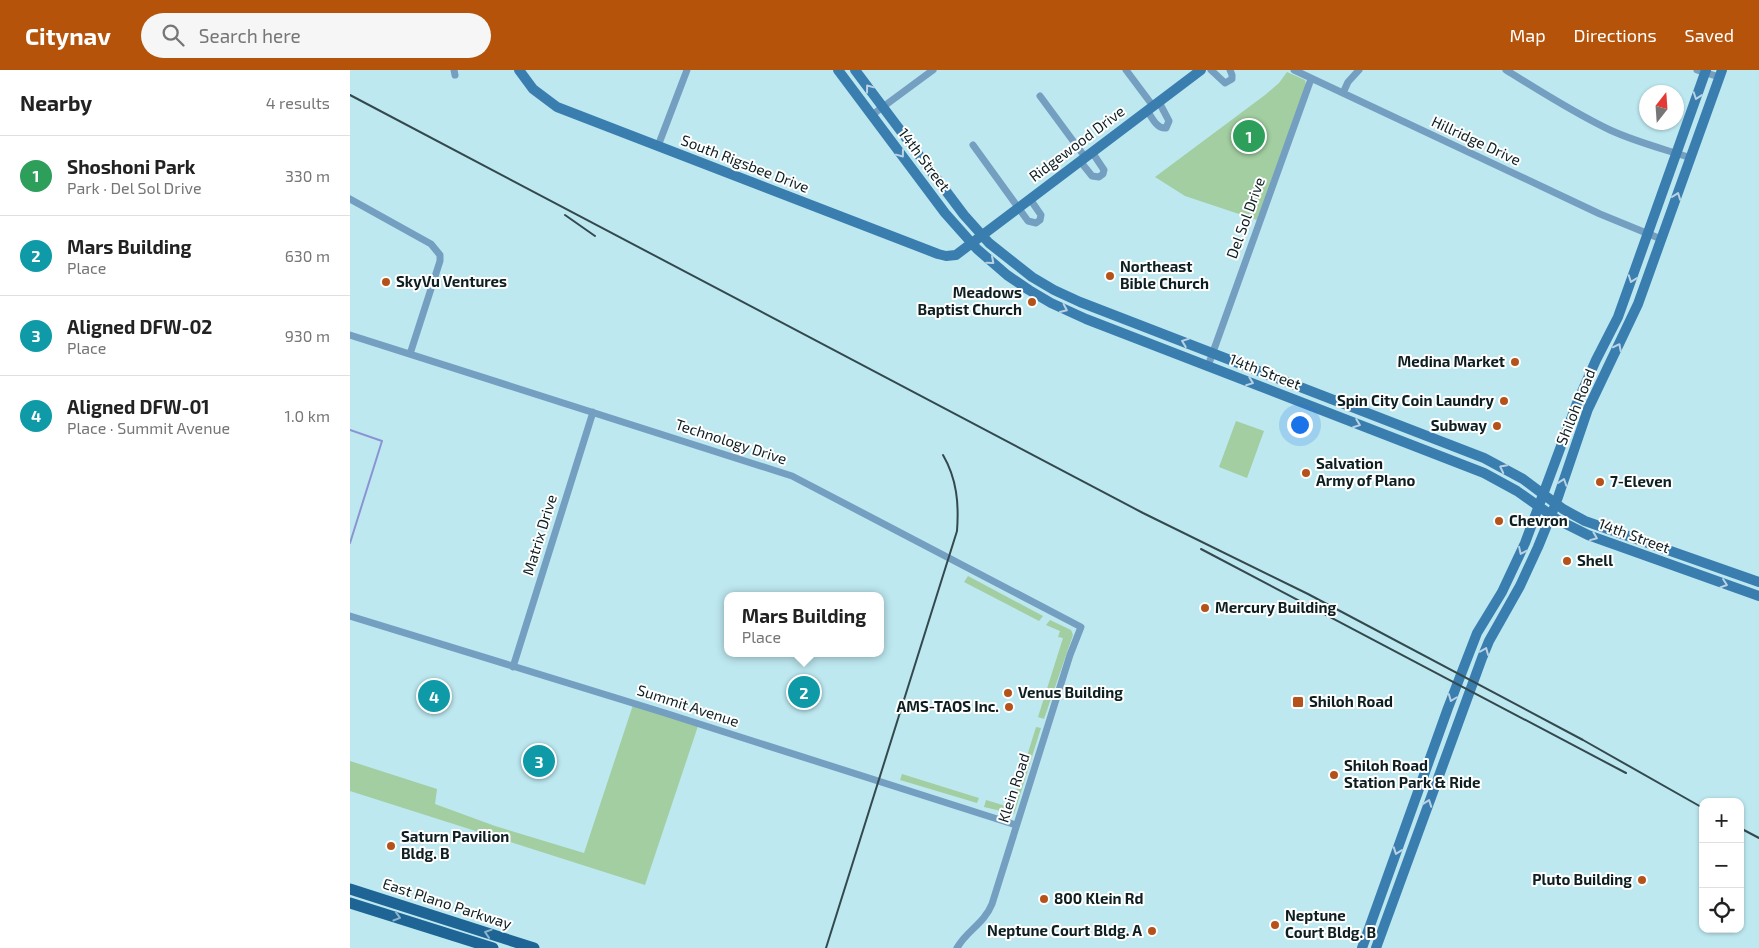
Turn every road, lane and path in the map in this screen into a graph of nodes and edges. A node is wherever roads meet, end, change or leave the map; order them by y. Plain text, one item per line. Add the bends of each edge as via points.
1 (519, 70) edge
2 (687, 70) edge
3 (838, 70) edge
4 (855, 70) edge
5 (933, 70) edge
6 (1126, 70) edge
7 (1201, 70) edge
8 (1211, 70) edge
9 (1230, 70) edge
10 (1294, 70) edge
11 (1360, 70) edge
12 (1506, 70) edge
13 (1702, 71) edge
14 (1720, 74) edge
15 (1311, 79) junction
16 (1342, 93) junction
17 (1040, 96) dead end
18 (1153, 106) junction
19 (882, 107) junction
20 (872, 115) junction
21 (973, 145) dead end
22 (658, 146) junction
23 (1677, 153) junction
24 (1086, 157) junction
25 (1691, 158) junction
26 (1030, 199) junction
27 (350, 200) edge
28 (1018, 207) junction
29 (1649, 234) junction
30 (981, 235) junction
31 (1661, 239) junction
32 (971, 243) junction
33 (1035, 280) junction
34 (1029, 290) junction
35 (1130, 320) junction
36 (1124, 334) junction
37 (350, 335) edge
38 (1213, 353) junction
39 (410, 354) junction
40 (1208, 366) junction
41 (1329, 398) junction
42 (1577, 403) junction
43 (1588, 409) junction
44 (1324, 410) junction
45 (593, 412) junction
46 (1425, 435) junction
47 (1420, 448) junction
48 (1544, 493) junction
49 (1556, 503) junction
50 (1540, 506) junction
51 (1551, 515) junction
52 (1693, 559) junction
53 (1688, 571) junction
54 (1759, 582) edge
55 (1759, 596) edge
56 (350, 616) edge
57 (1482, 623) junction
58 (1081, 627) joint
59 (1495, 630) junction
60 (513, 667) junction
61 (1016, 825) junction
62 (1384, 884) junction
63 (350, 889) edge
64 (1397, 889) junction
65 (350, 903) edge
66 (434, 915) junction
67 (430, 928) junction
68 (494, 948) edge
69 (531, 948) edge
70 (957, 948) edge
71 (1362, 948) edge
72 (1376, 948) edge

1 - 22 main road, South Rigsbee Drive via 540,96 557,107
2 - 22 street
3 - 20 main road, 14th Street
19 -> 4 main road, 14th Street
5 - 19 street
6 - 18 street
7 - 18 main road, Ridgewood Drive
8 - 9 street via 1225,83 1232,79
10 - 15 street, Hillridge Drive
11 - 16 street via 1352,76
12 - 23 street via 1611,130
13 - 14 street
13 -> 23 main road, Shiloh Road
14 - 25 main road, Shiloh Road
15 - 16 street, Hillridge Drive
15 - 38 street, Del Sol Drive
16 - 29 street, Hillridge Drive
17 - 24 street
18 - 24 main road, Ridgewood Drive
19 - 20 street
19 - 30 main road, 14th Street
20 -> 32 main road, 14th Street
21 - 28 street
22 - 32 main road, South Rigsbee Drive via 938,254 956,255
23 - 25 street
23 - 29 main road, Shiloh Road
24 - 26 main road, Ridgewood Drive
31 -> 25 main road, Shiloh Road
26 - 28 main road, Ridgewood Drive
26 - 28 street via 1041,215 1038,222 1030,222
27 - 39 street via 431,244 440,255
28 - 30 main road, Ridgewood Drive
29 - 31 street, Hillridge Drive
29 -> 42 main road, Shiloh Road via 1614,328
30 - 32 main road, Ridgewood Drive
30 - 33 main road, 14th Street
43 -> 31 main road, Shiloh Road via 1638,304
32 -> 34 main road, 14th Street via 1000,270
33 - 34 main road
33 - 35 main road, 14th Street
34 -> 36 main road, 14th Street via 1061,308
35 - 36 main road
38 -> 35 main road, 14th Street
36 - 40 main road, 14th Street
37 - 39 street, Technology Drive
38 - 40 street, Del Sol Drive
38 - 41 main road, 14th Street
39 - 45 street, Technology Drive
40 -> 44 main road, 14th Street
41 - 44 main road
41 - 46 main road, 14th Street
42 - 43 main road
42 - 48 main road, Shiloh Road
49 -> 43 main road, Shiloh Road
44 -> 47 main road, 14th Street
45 - 58 street, Technology Drive via 792,476
45 - 60 street, Matrix Drive
46 - 47 main road
48 -> 46 main road, 14th Street via 1496,464
47 - 50 main road, 14th Street via 1484,473
48 - 49 main road, 14th Street
48 - 50 main road, Shiloh Road
49 - 51 main road, Shiloh Road
49 - 52 main road, 14th Street via 1593,524
50 - 51 main road, 14th Street
50 -> 57 main road, Shiloh Road via 1502,592
51 -> 53 main road, 14th Street via 1588,535
51 - 59 main road, Shiloh Road via 1528,569
52 - 53 main road
52 - 54 main road, 14th Street
53 -> 55 main road, 14th Street
56 - 60 street, Summit Avenue
57 - 59 main road
57 -> 62 main road, Shiloh Road
58 - 61 street, Klein Road
64 -> 59 main road, Shiloh Road
60 - 61 street, Summit Avenue
61 - 70 street, Klein Road via 989,912
62 - 64 main road
62 - 71 main road, Shiloh Road
63 - 66 main road, East Plano Parkway
64 - 72 main road, Shiloh Road
65 -> 67 main road, East Plano Parkway
66 - 67 main road
69 -> 66 main road, East Plano Parkway
67 - 68 main road, East Plano Parkway

